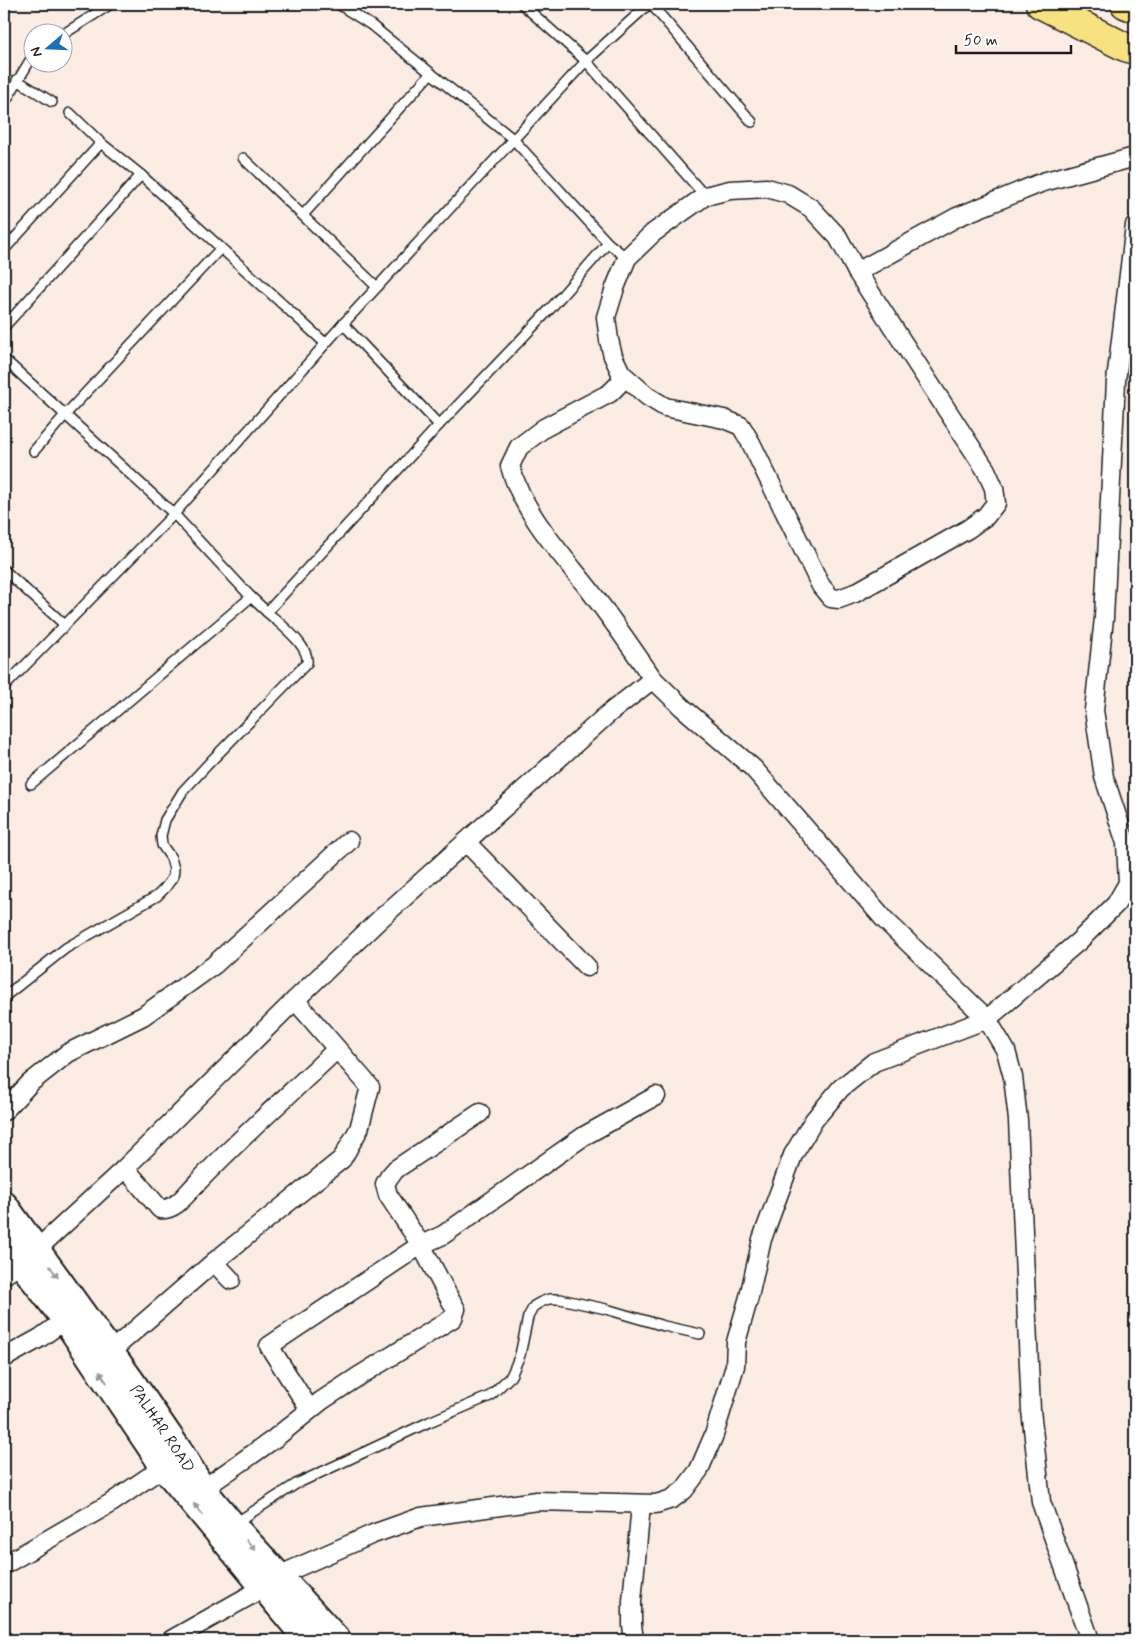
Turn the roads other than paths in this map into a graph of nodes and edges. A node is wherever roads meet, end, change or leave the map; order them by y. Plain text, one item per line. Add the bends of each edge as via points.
1 (111, 4) edge
2 (340, 4) edge
3 (522, 4) edge
4 (650, 4) edge
5 (1040, 4) edge
6 (1125, 4) edge
7 (1135, 8) edge
8 (72, 29) edge
9 (1135, 50) edge
10 (586, 61) junction
11 (22, 72) edge
12 (431, 73) junction
13 (17, 80) junction
14 (52, 102) dead end
15 (4, 104) edge
16 (70, 113) dead end
17 (752, 122) dead end
18 (513, 139) junction
19 (101, 143) junction
20 (1135, 157) edge
21 (243, 158) dead end
22 (141, 174) junction
23 (705, 196) junction
24 (303, 215) junction
25 (1135, 226) edge
26 (608, 243) junction
27 (221, 248) junction
28 (4, 250) edge
29 (627, 258) junction
30 (857, 272) junction
31 (377, 286) junction
32 (343, 324) junction
33 (4, 326) edge
34 (325, 343) junction
35 (4, 359) edge
36 (621, 373) junction
37 (65, 415) junction
38 (440, 425) junction
39 (34, 451) dead end
40 (174, 514) junction
41 (4, 570) edge
42 (250, 597) junction
43 (267, 612) junction
44 (65, 625) junction
45 (653, 679) junction
46 (4, 687) edge
47 (31, 784) dead end
48 (349, 841) dead end
49 (466, 842) junction
50 (1131, 883) edge
51 (587, 967) dead end
52 (4, 997) edge
53 (295, 1000) junction
54 (987, 1019) junction
55 (337, 1049) junction
56 (656, 1096) dead end
57 (4, 1111) edge
58 (480, 1112) dead end
59 (125, 1168) junction
60 (4, 1204) edge
61 (4, 1242) edge
62 (421, 1245) junction
63 (214, 1262) junction
64 (21, 1263) edge
65 (230, 1280) dead end
66 (65, 1320) junction
67 (700, 1334) dead end
68 (111, 1352) junction
69 (4, 1358) edge
70 (310, 1410) junction
71 (173, 1460) junction
72 (203, 1489) junction
73 (642, 1505) junction
74 (233, 1525) junction
75 (4, 1565) edge
76 (272, 1582) junction
77 (171, 1640) edge
78 (308, 1640) edge
79 (338, 1640) edge
80 (634, 1640) edge
81 (1090, 1640) edge

1 - 8 lane
2 - 12 lane
3 - 10 lane
4 - 10 lane
4 - 17 lane
5 - 9 highway
6 - 7 highway
10 - 18 lane
10 - 23 lane
11 - 13 lane
12 - 18 lane
12 - 24 lane
13 - 14 lane
13 - 15 lane
16 - 19 lane
18 - 26 lane
18 - 31 lane
19 - 22 lane
19 - 28 lane
20 - 30 street via 1043,182 957,217
21 - 24 lane
22 - 27 lane
22 - 33 lane
23 - 29 street via 653,233
23 - 30 street via 730,190 767,188 788,194 811,208 838,237
24 - 31 lane
25 - 50 street via 1116,381 1104,618 1094,710 1104,777 1126,843
26 - 29 lane
26 - 38 lane
27 - 34 lane
27 - 37 lane
29 - 36 street via 606,317 609,340
30 - 36 street via 986,470 996,503 986,516 968,528 855,593 839,599 831,598 821,586 741,426 724,419 665,407
31 - 32 lane
32 - 34 lane
32 - 38 lane
34 - 40 lane
35 - 37 lane
36 - 45 street via 621,382 610,393 544,428 519,447 510,466 516,486 537,522 620,630
37 - 39 lane
37 - 40 lane
38 - 43 lane
40 - 42 lane
40 - 44 lane
41 - 44 lane
42 - 43 lane
42 - 47 lane
43 - 52 lane via 303,646 307,663 211,761 169,813 161,836 162,845 173,863 173,877 157,896 66,948
44 - 46 lane
45 - 49 street via 608,714
45 - 54 street via 753,768 885,920
48 - 57 street via 214,965 143,1016 68,1053 30,1083
49 - 51 street
49 - 53 street
50 - 54 street via 1116,904 1079,942
53 - 55 street
53 - 59 street
54 - 73 street via 874,1062 841,1088 814,1120 793,1155 762,1238 736,1342 735,1366 714,1435 699,1470 684,1490 672,1499
54 - 81 street via 1006,1051 1018,1120 1031,1410 1041,1502
55 - 59 street via 231,1147 171,1208 160,1209
55 - 63 street via 370,1087 359,1129 351,1145 342,1159
56 - 62 street via 584,1136 443,1235
58 - 62 street via 396,1169 385,1184 388,1195
59 - 64 street
60 - 64 main road, PALHAR ROAD
61 - 64 main road, PALHAR ROAD
62 - 70 street via 456,1309 453,1318
62 - 70 street via 270,1346
63 - 65 street
63 - 68 street
64 - 66 main road, PALHAR ROAD
64 -> 68 main road, PALHAR ROAD
66 - 69 street
71 -> 66 main road, PALHAR ROAD
67 - 74 lane via 560,1299 540,1302 528,1317 520,1355 511,1376 490,1396 296,1484
68 - 71 main road, PALHAR ROAD
70 - 72 street
71 - 72 main road, PALHAR ROAD
71 - 75 street via 111,1503
76 -> 71 main road, PALHAR ROAD
72 - 74 main road, PALHAR ROAD
73 - 76 street via 537,1501 421,1517 373,1534
73 - 80 street via 632,1601
74 -> 76 main road, PALHAR ROAD
76 - 77 street
76 - 78 main road, PALHAR ROAD
76 - 79 main road, PALHAR ROAD

